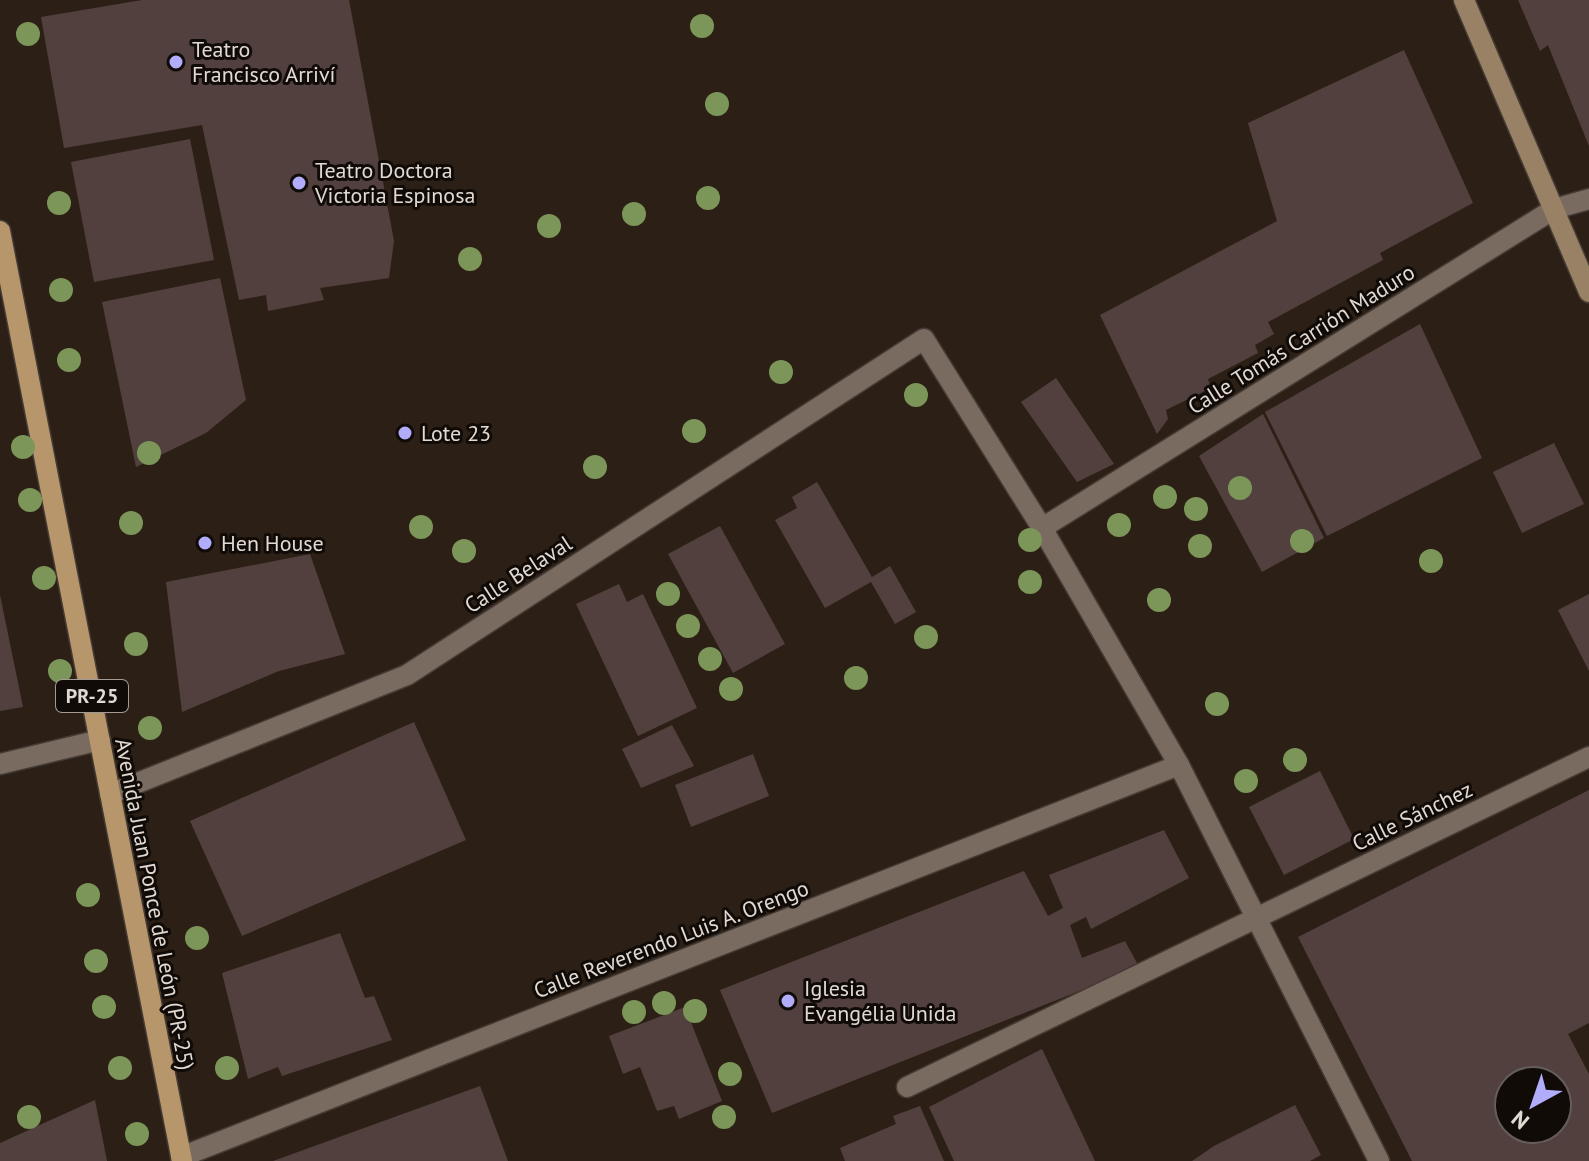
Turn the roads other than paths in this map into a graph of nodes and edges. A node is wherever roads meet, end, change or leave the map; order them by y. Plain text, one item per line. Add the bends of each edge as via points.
1 (1464, 0) edge
2 (1589, 199) edge
3 (1554, 209) junction
4 (0, 231) edge
5 (1589, 292) edge
6 (1042, 528) junction
7 (100, 740) junction
8 (1589, 757) edge
9 (0, 764) edge
10 (1179, 765) junction
11 (110, 794) junction
12 (1257, 919) junction
13 (907, 1087) dead end
14 (181, 1159) edge
15 (1379, 1161) edge

1 - 3 main road
2 - 3 street, Calle Tomás Carrión Maduro
3 - 5 main road
3 - 6 street, Calle Tomás Carrión Maduro
4 - 7 main road, Avenida Juan Ponce de León (PR-25) / PR-25
6 - 10 street
6 - 11 street, Calle Belaval via 924,339 407,675
7 - 9 street
7 - 11 main road, Avenida Juan Ponce de León (PR-25) / PR-25
8 - 12 street, Calle Sánchez
10 - 12 street
10 - 14 street, Calle Reverendo Luis A. Orengo
11 - 14 main road, Avenida Juan Ponce de León (PR-25) / PR-25
12 - 13 street, Calle Sánchez
12 - 15 street

